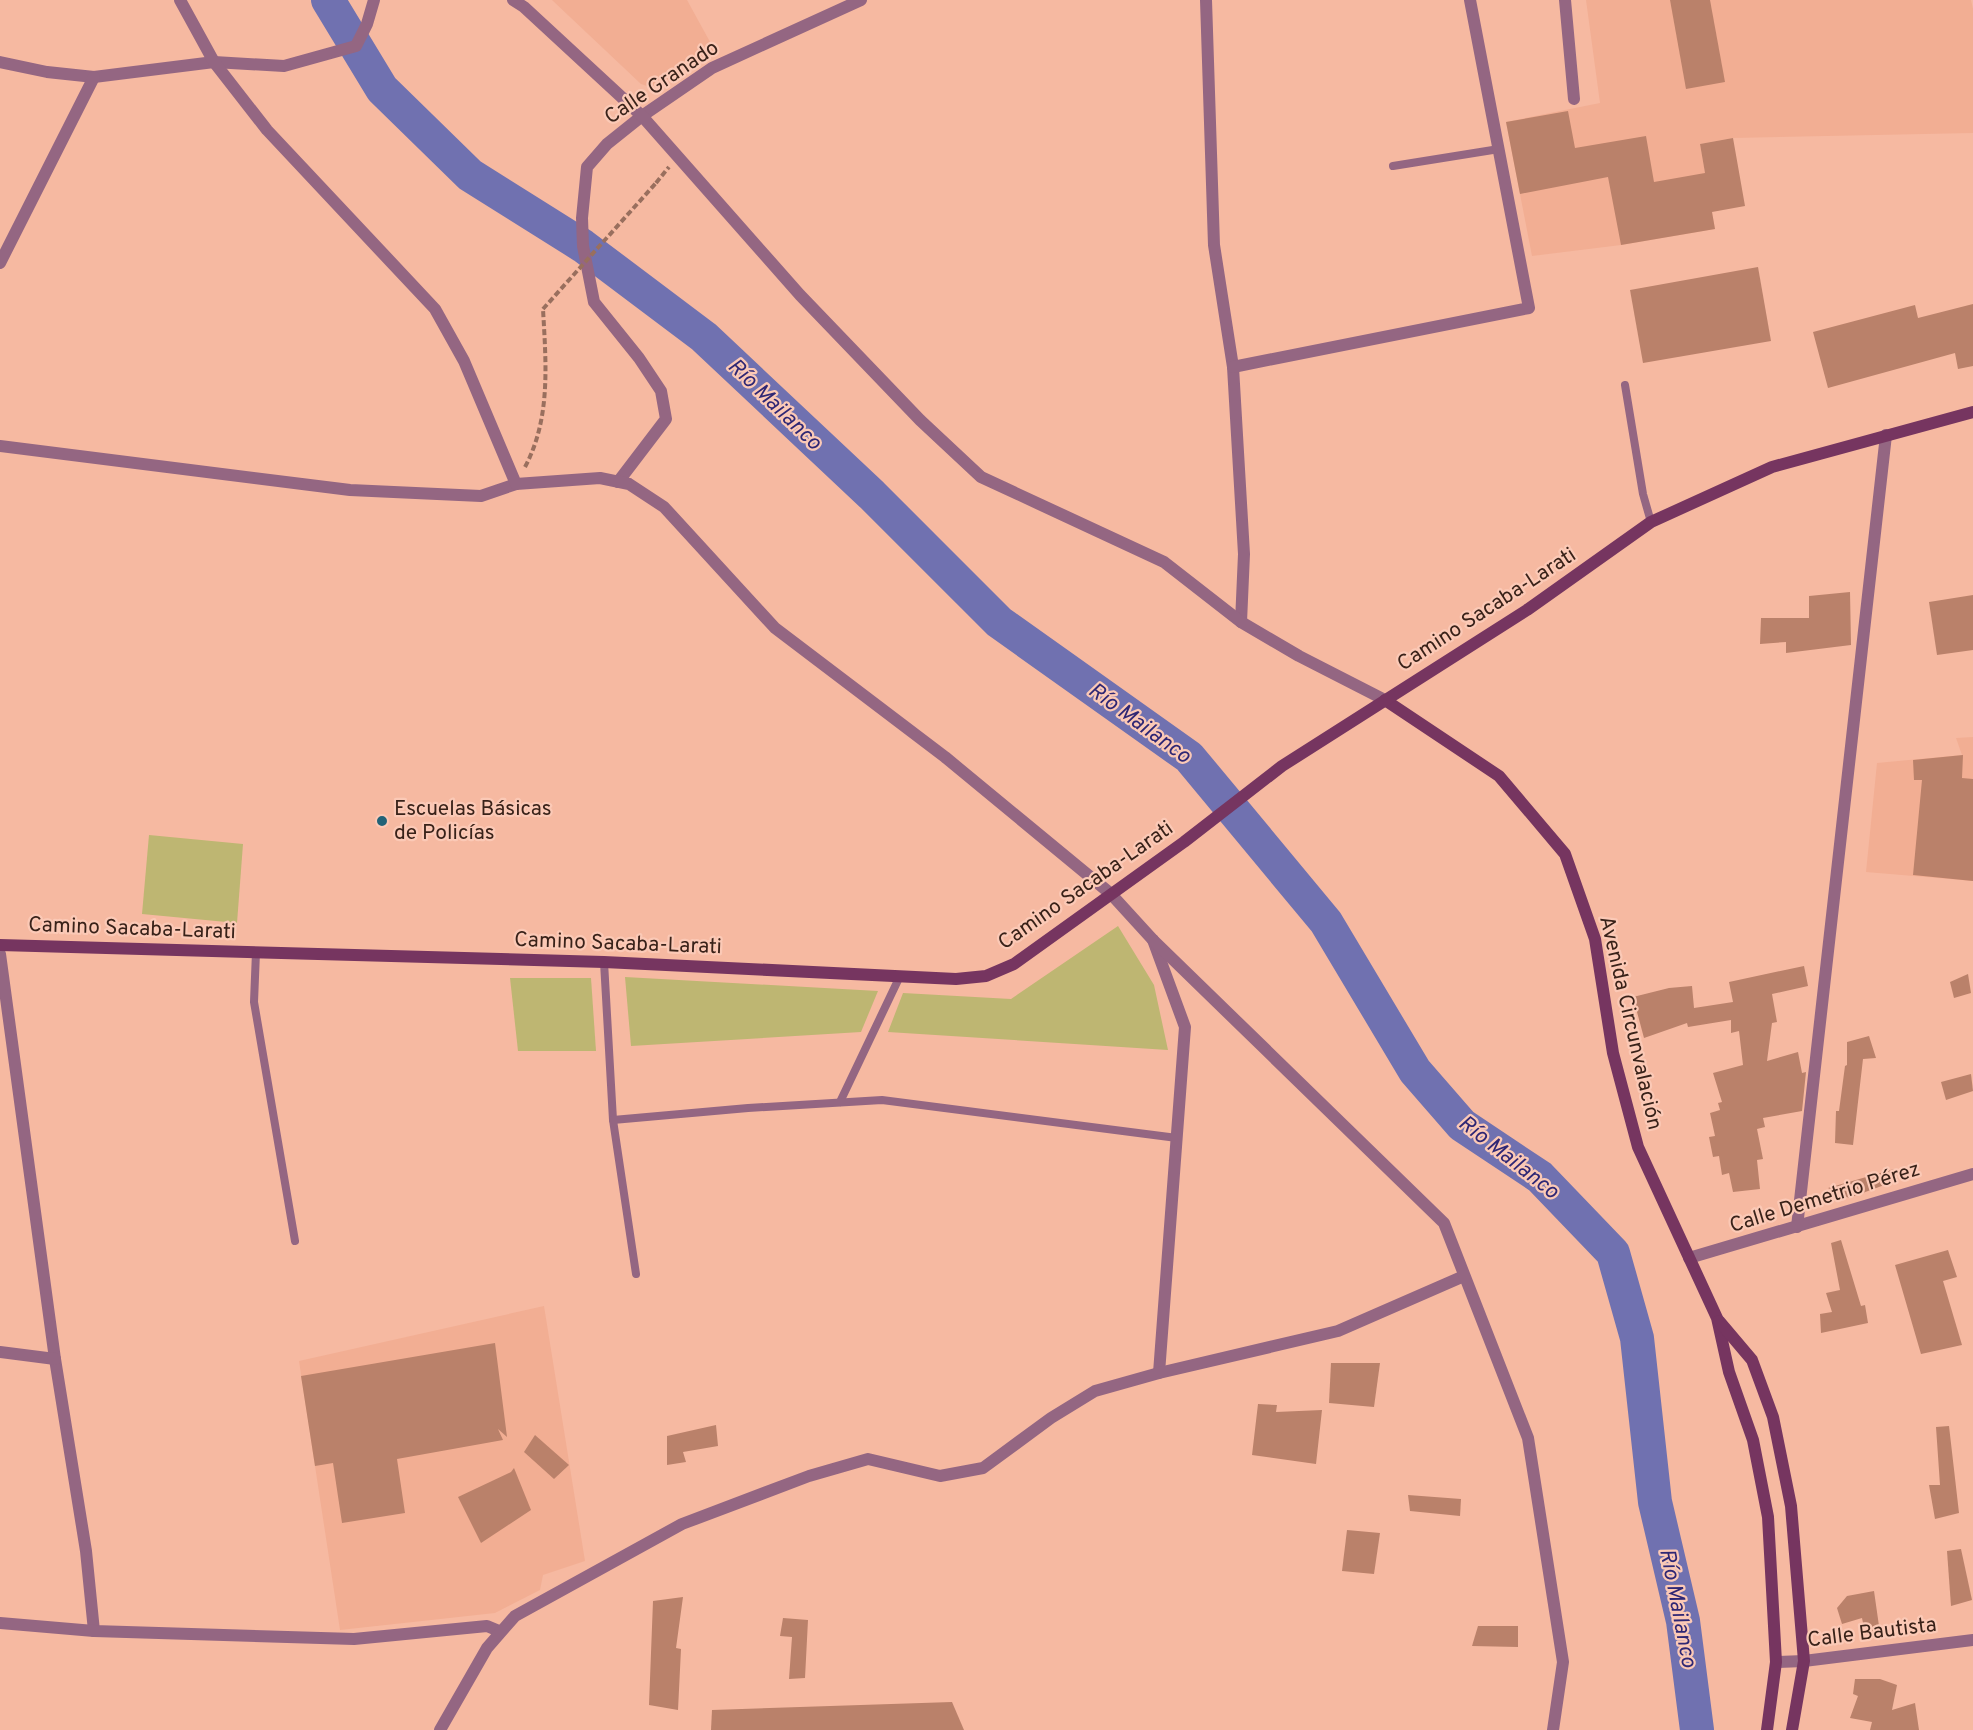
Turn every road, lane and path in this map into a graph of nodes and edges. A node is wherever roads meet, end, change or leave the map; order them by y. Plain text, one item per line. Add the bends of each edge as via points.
1 (180, 0) edge
2 (374, 0) edge
3 (513, 0) edge
4 (861, 0) edge
5 (1206, 0) edge
6 (1470, 0) edge
7 (1565, 0) edge
8 (0, 62) edge
9 (214, 62) junction
10 (94, 77) junction
11 (1574, 99) dead end
12 (642, 116) junction
13 (1499, 149) junction
14 (677, 158) junction
15 (1393, 166) dead end
16 (0, 263) edge
17 (1233, 367) junction
18 (1625, 385) dead end
19 (1973, 411) edge
20 (1886, 435) junction
21 (0, 446) edge
22 (618, 482) junction
23 (516, 484) junction
24 (1651, 522) junction
25 (1241, 622) junction
26 (1385, 700) junction
27 (1111, 894) junction
28 (1153, 940) junction
29 (0, 945) edge
30 (256, 952) junction
31 (0, 954) edge
32 (604, 962) junction
33 (900, 976) junction
34 (840, 1102) junction
35 (613, 1120) junction
36 (1177, 1138) junction
37 (1973, 1174) edge
38 (1797, 1227) junction
39 (295, 1241) dead end
40 (1689, 1258) junction
41 (636, 1274) dead end
42 (1464, 1276) junction
43 (1717, 1318) junction
44 (0, 1352) edge
45 (55, 1359) junction
46 (1159, 1373) junction
47 (0, 1623) edge
48 (94, 1631) junction
49 (500, 1631) junction
50 (1973, 1640) edge
51 (1804, 1661) junction
52 (1776, 1662) junction
53 (440, 1730) edge
54 (1553, 1730) edge
55 (1767, 1730) edge
56 (1792, 1730) edge

1 - 9 street
2 - 9 street via 356,46 284,66
3 - 12 street
4 - 12 street, Calle Granado via 712,68
5 - 17 street via 1214,245
6 - 13 street
7 - 11 street
8 - 10 street
9 - 10 street
9 - 23 street via 267,130 435,309 464,361
10 - 16 street
12 - 14 street
12 - 22 street, Calle Granado via 607,144 587,167 582,218 594,302 661,391 666,419
13 - 15 lane
13 - 17 street via 1529,308
14 - 23 path, bridge via 543,309 547,388 536,446
14 - 25 street via 801,296 920,420 981,477 1164,562
17 - 25 street via 1244,554
18 - 24 lane
19 - 20 main road, Camino Sacaba-Larati
20 - 24 main road, Camino Sacaba-Larati via 1772,467
20 - 38 street
21 - 23 street via 350,490 481,496
22 - 23 street via 600,478
22 - 27 street via 629,484 664,507 775,628 945,757
24 - 26 main road, Camino Sacaba-Larati via 1527,610
25 - 26 street
26 - 27 main road, Camino Sacaba-Larati via 1282,766
26 - 40 main road, Avenida Circunvalación via 1499,776 1565,854 1595,939 1613,1053 1638,1147
27 - 28 street
27 - 33 main road, Camino Sacaba-Larati via 1014,964 986,976
28 - 36 street via 1185,1028
28 - 42 street via 1444,1223
29 - 30 main road, Camino Sacaba-Larati
30 - 32 main road, Camino Sacaba-Larati
30 - 39 lane via 254,1002
31 - 45 street
32 - 33 main road, Camino Sacaba-Larati
32 - 35 lane
33 - 34 lane
34 - 35 lane
34 - 36 lane via 882,1100
35 - 41 lane
36 - 46 street
37 - 38 street, Calle Demetrio Pérez
38 - 40 street, Calle Demetrio Pérez
40 - 43 main road, Avenida Circunvalación
42 - 46 street via 1338,1330
42 - 54 street via 1528,1438 1563,1662
43 - 51 main road, Avenida Circunvalación via 1752,1360 1773,1417 1791,1506
43 - 52 main road, Avenida Circunvalación via 1729,1372 1753,1440 1768,1517
44 - 45 street
45 - 48 street via 86,1551
46 - 49 street via 1095,1391 983,1468 940,1476 868,1459 809,1476 682,1524 515,1616
47 - 48 street
48 - 49 street via 354,1639 487,1626
49 - 53 street via 486,1648
50 - 51 street, Calle Bautista
51 - 52 street, Calle Bautista
51 - 56 main road, Avenida Circunvalación
52 - 55 main road, Avenida Circunvalación

